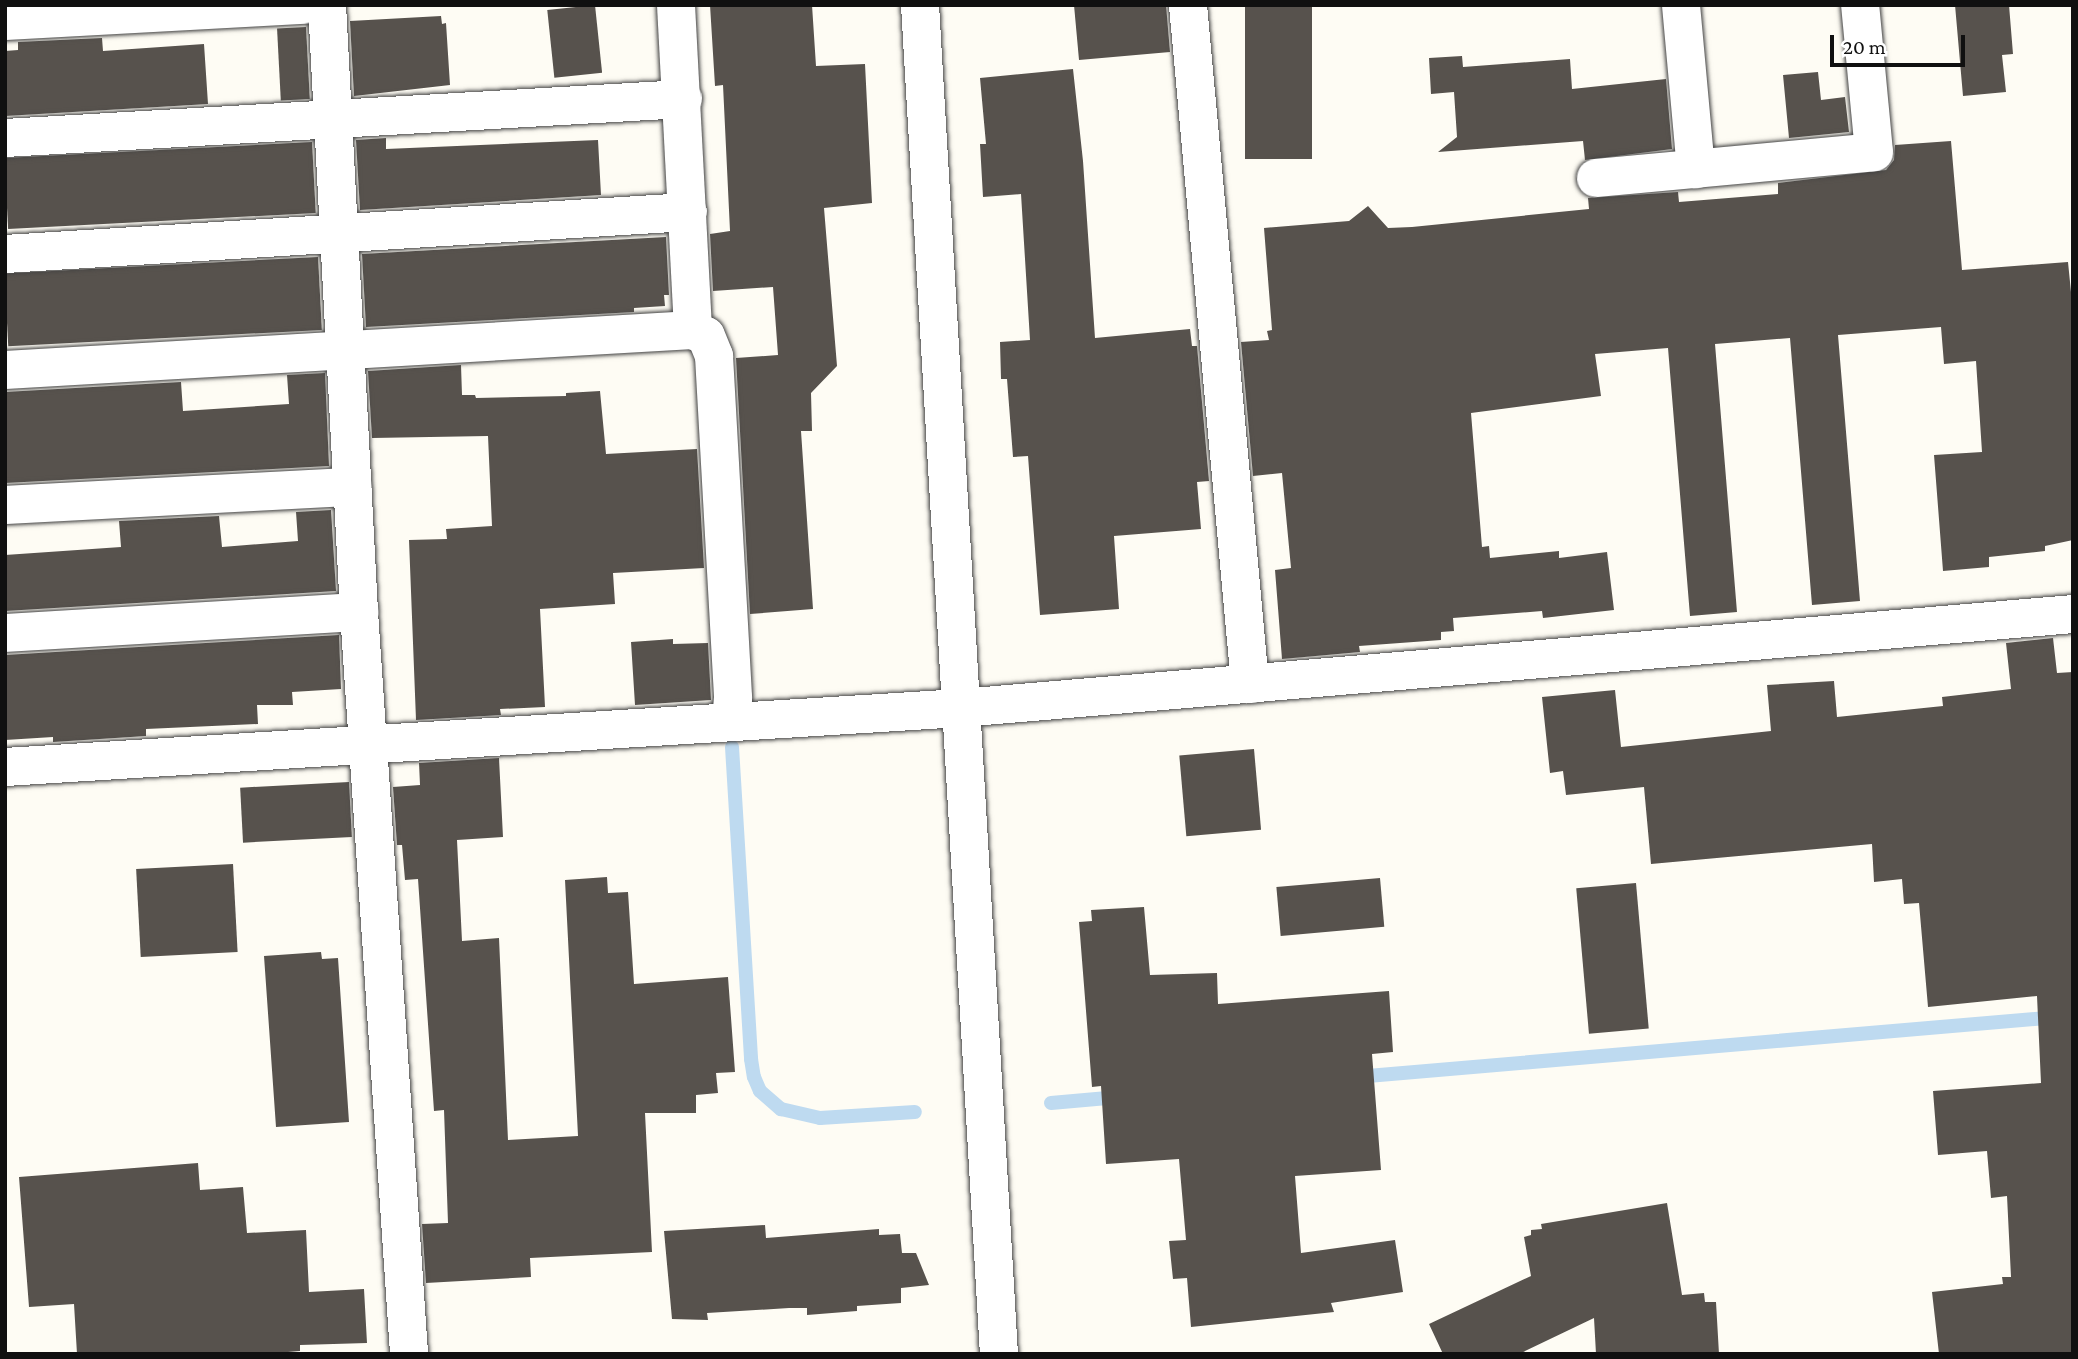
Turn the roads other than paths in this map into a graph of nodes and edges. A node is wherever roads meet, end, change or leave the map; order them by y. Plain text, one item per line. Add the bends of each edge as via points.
1 (304, 5) edge
2 (327, 5) edge
3 (676, 5) edge
4 (920, 5) edge
5 (1188, 5) edge
6 (1681, 5) edge
7 (1860, 5) edge
8 (5, 21) edge
9 (683, 99) junction
10 (334, 118) junction
11 (5, 138) edge
12 (1696, 169) junction
13 (1596, 178) dead end
14 (688, 212) junction
15 (340, 235) junction
16 (5, 254) edge
17 (693, 330) junction
18 (346, 348) junction
19 (5, 370) edge
20 (353, 487) junction
21 (5, 505) edge
22 (359, 612) junction
23 (2073, 614) edge
24 (5, 633) edge
25 (1250, 684) junction
26 (961, 708) junction
27 (731, 722) junction
28 (370, 745) junction
29 (5, 767) edge
30 (410, 1354) edge
31 (999, 1354) edge

1 - 8 street
2 - 10 street
3 - 9 street
4 - 26 street
5 - 25 street
6 - 12 street
7 - 12 street via 1874,152
9 - 10 street
9 - 14 street
10 - 11 street
10 - 15 street
12 - 13 street
14 - 15 street
14 - 17 street
15 - 16 street
15 - 18 street
17 - 18 street
17 - 27 street via 706,336 714,356
18 - 19 street via 333,353
18 - 20 street
20 - 21 street
20 - 22 street
22 - 24 street
22 - 28 street
23 - 25 street
25 - 26 street
26 - 27 street
26 - 31 street
27 - 28 street
28 - 29 street
28 - 30 street

